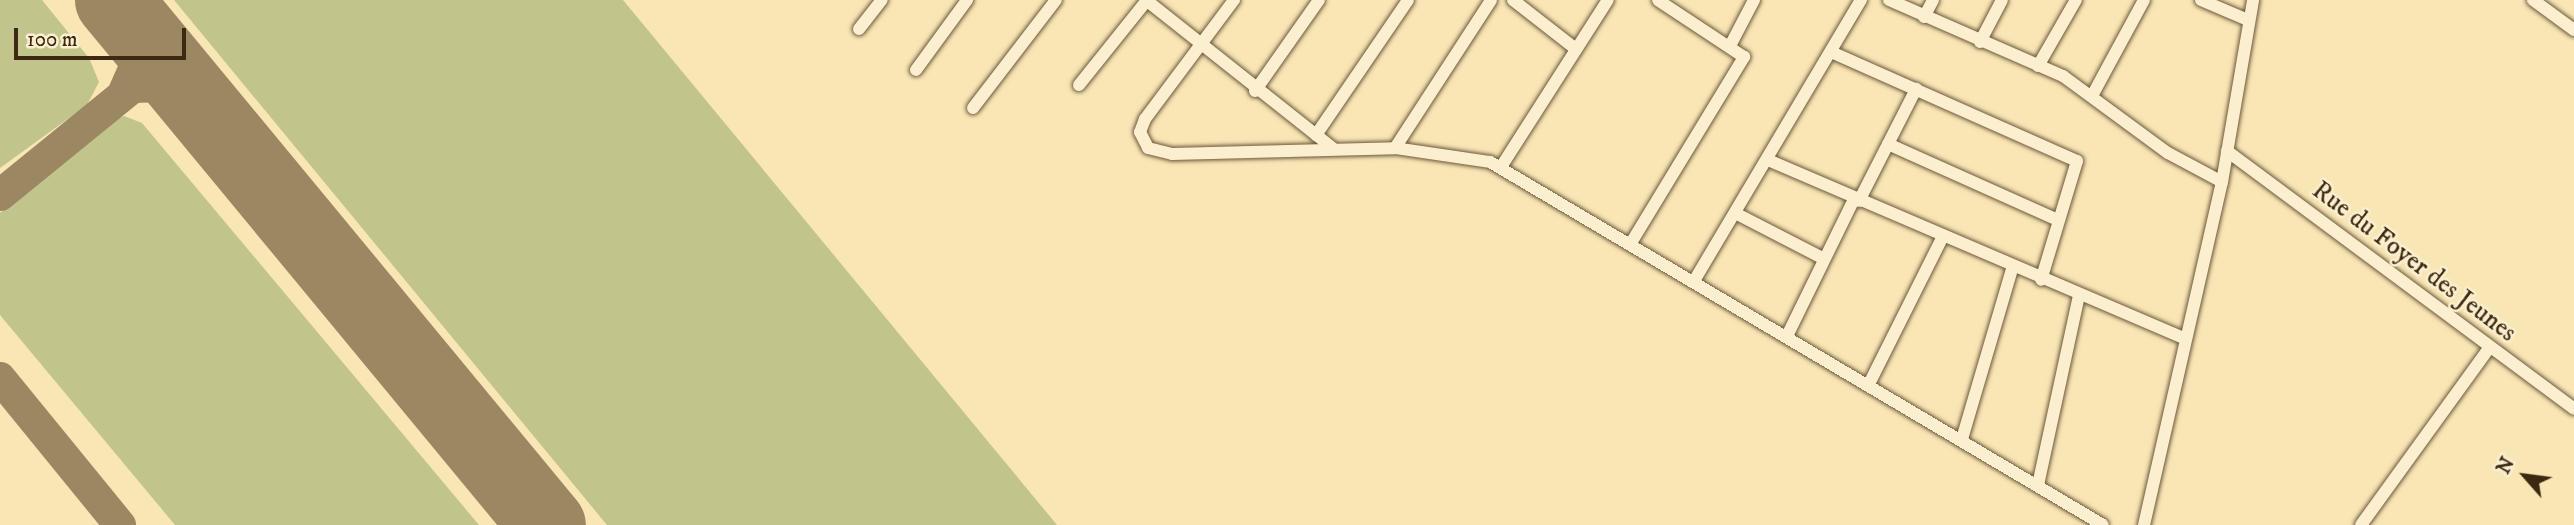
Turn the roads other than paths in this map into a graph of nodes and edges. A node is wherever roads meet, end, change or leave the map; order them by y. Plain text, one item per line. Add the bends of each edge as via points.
1 (881, 0) edge
2 (967, 0) edge
3 (1056, 0) edge
4 (1146, 0) edge
5 (1234, 0) edge
6 (1319, 0) edge
7 (1408, 0) edge
8 (1491, 0) edge
9 (1513, 0) edge
10 (1608, 0) edge
11 (1754, 0) edge
12 (1861, 0) edge
13 (1889, 0) edge
14 (1933, 0) edge
15 (2002, 0) edge
16 (2076, 0) edge
17 (2144, 0) edge
18 (2201, 0) edge
19 (2253, 0) edge
20 (2533, 0) edge
21 (1666, 2) edge
22 (1924, 18) junction
23 (2248, 20) junction
24 (859, 29) dead end
25 (2574, 30) edge
26 (1980, 42) junction
27 (1731, 44) junction
28 (1200, 48) junction
29 (1576, 49) junction
30 (1831, 52) junction
31 (2038, 66) junction
32 (916, 70) dead end
33 (1079, 85) dead end
34 (1916, 89) junction
35 (1255, 90) junction
36 (2093, 94) junction
37 (973, 108) dead end
38 (1316, 135) junction
39 (1888, 144) junction
40 (1333, 148) junction
41 (1395, 148) junction
42 (2227, 151) junction
43 (1768, 160) junction
44 (1501, 167) junction
45 (2222, 182) junction
46 (1856, 200) junction
47 (1737, 214) junction
48 (2057, 220) junction
49 (1942, 238) junction
50 (1632, 243) junction
51 (1824, 259) junction
52 (2012, 269) junction
53 (2041, 280) junction
54 (1695, 281) junction
55 (2079, 295) junction
56 (1787, 336) junction
57 (2185, 340) junction
58 (2490, 347) junction
59 (1869, 384) junction
60 (2574, 409) edge
61 (1962, 439) junction
62 (2038, 485) junction
63 (2103, 525) edge
64 (2144, 525) edge
65 (2361, 525) edge

1 - 24 street
2 - 32 street
3 - 37 street
4 - 28 street
4 - 33 street
5 - 28 street
6 - 35 street
7 - 38 street
8 - 41 street
9 - 29 street
10 - 29 street
11 - 27 street
12 - 30 street
13 - 22 street
14 - 22 street
15 - 26 street
16 - 31 street
17 - 36 street
18 - 23 street
19 - 23 street
20 - 25 street
21 - 27 street
22 - 26 street
23 - 42 street
26 - 31 street
27 - 50 street via 1743,62
28 - 35 street
28 - 40 street via 1145,119 1140,132 1148,149 1172,154
29 - 44 street
30 - 34 street
30 - 43 street
31 - 36 street
34 - 39 street
34 - 48 street via 2077,161
35 - 38 street
36 - 45 street via 2168,153
38 - 40 street
39 - 46 street
39 - 48 street
40 - 41 street
41 - 44 street
42 - 45 street
42 - 58 street, Rue du Foyer des Jeunes
43 - 46 street
43 - 47 street
44 - 50 street
45 - 57 street
46 - 49 street
46 - 51 street
47 - 51 street
47 - 54 street
48 - 53 street
49 - 52 street
49 - 59 street
50 - 54 street
51 - 56 street
52 - 53 street
52 - 61 street
53 - 55 street
54 - 56 street
55 - 57 street
55 - 62 street
56 - 59 street
57 - 64 street
58 - 60 street, Rue du Foyer des Jeunes
58 - 65 street
59 - 61 street
61 - 62 street
62 - 63 street

